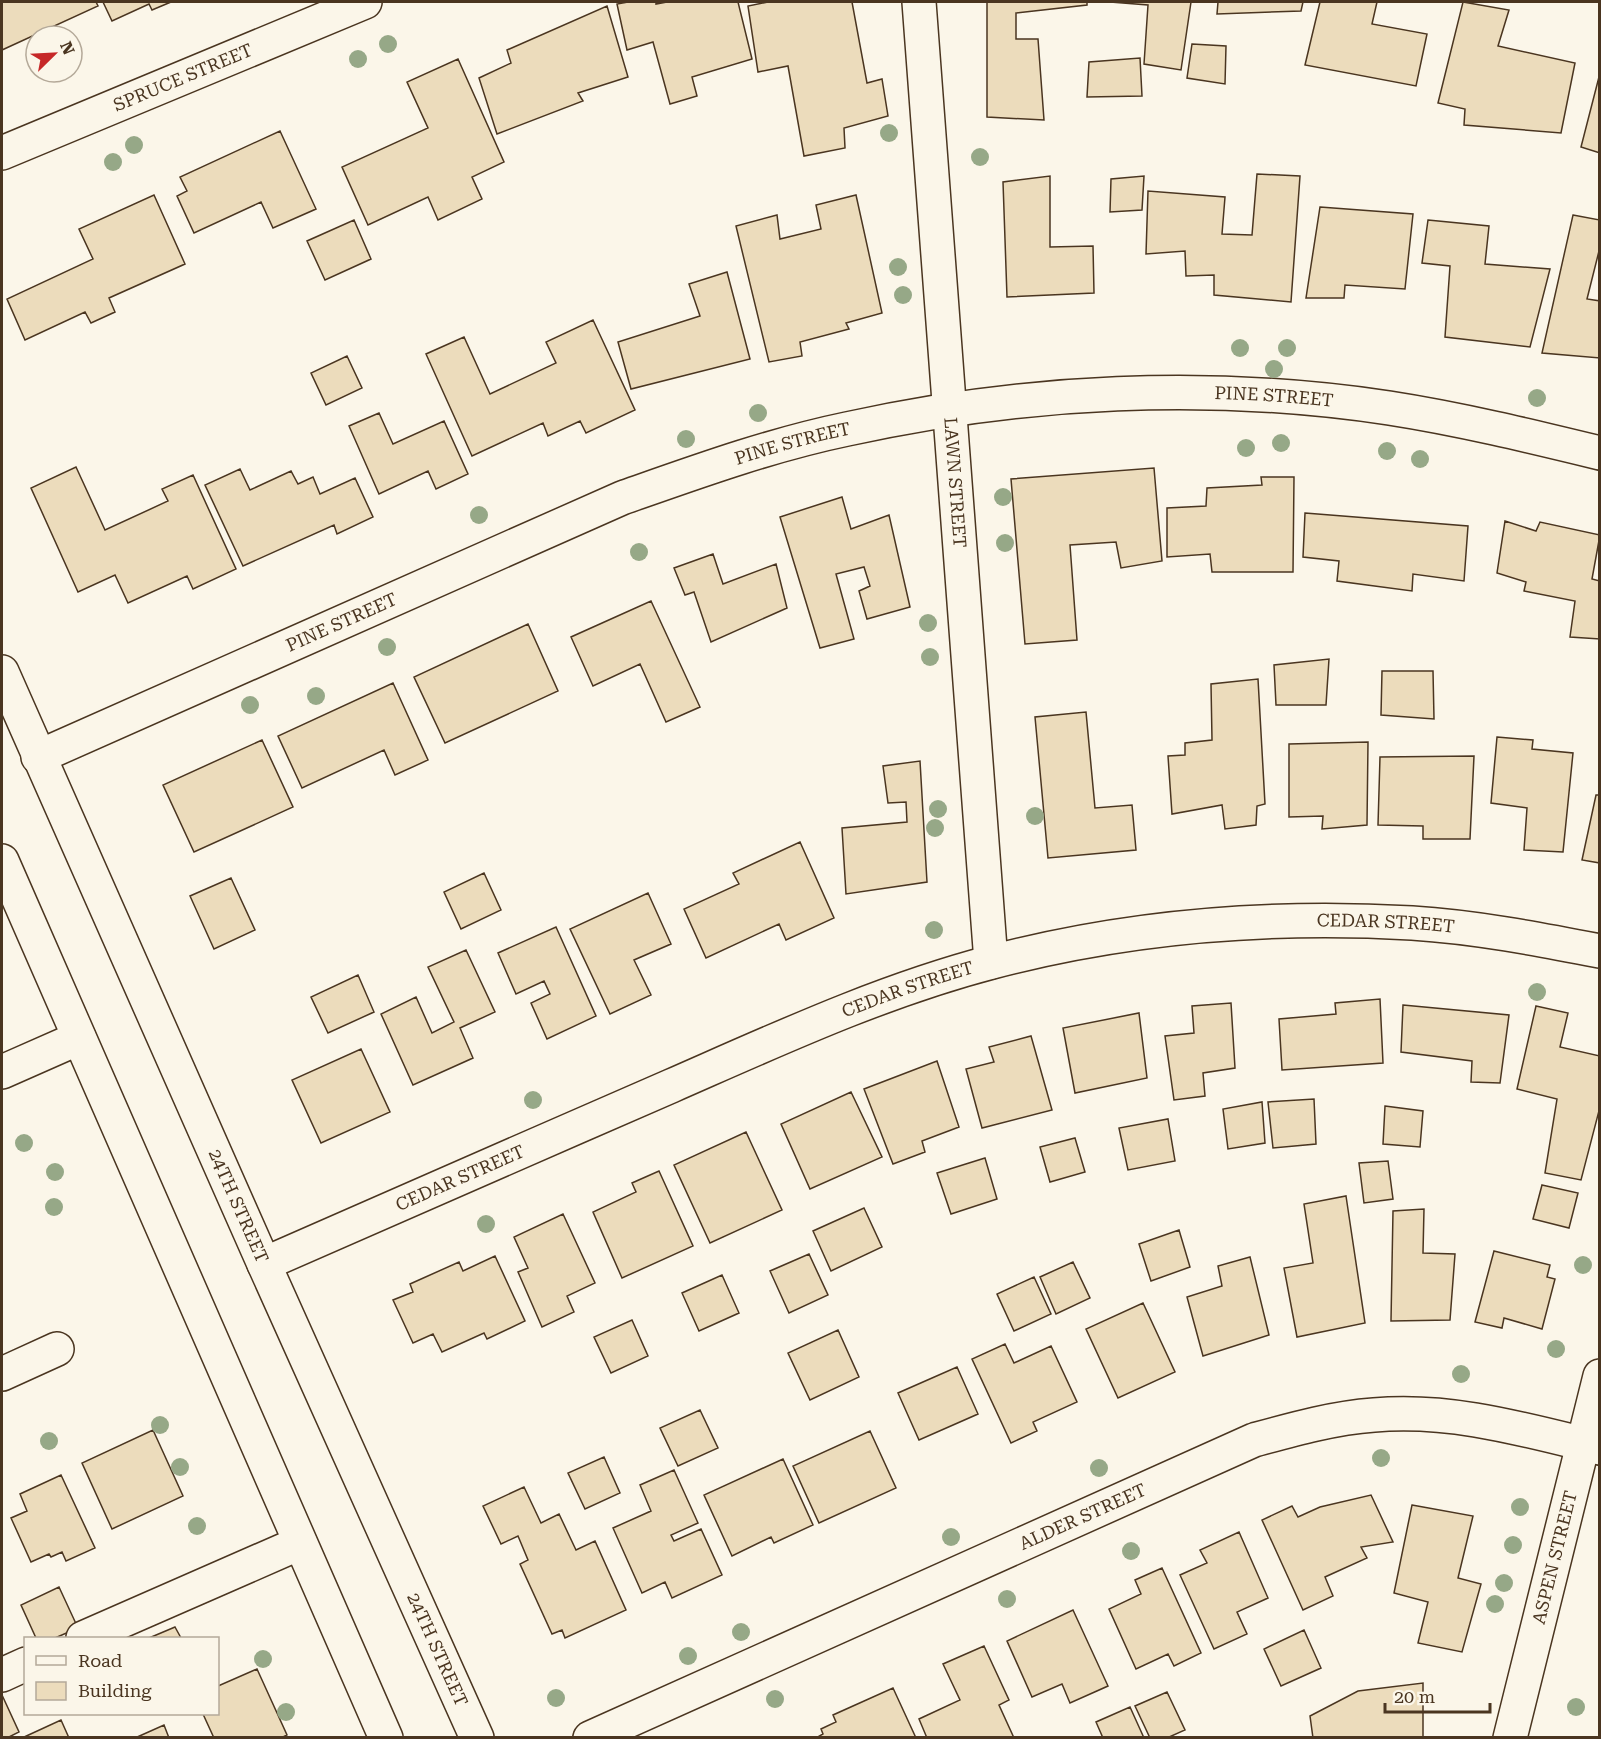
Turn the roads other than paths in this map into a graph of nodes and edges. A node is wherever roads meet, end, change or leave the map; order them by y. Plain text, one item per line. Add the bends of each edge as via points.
1 (365, 2) edge
2 (919, 2) edge
3 (2, 153) edge
4 (949, 410) junction
5 (1599, 453) edge
6 (2, 672) edge
7 (38, 757) junction
8 (2, 861) edge
9 (1599, 951) edge
10 (991, 962) junction
11 (79, 1038) junction
12 (2, 1072) edge
13 (264, 1264) junction
14 (57, 1349) dead end
15 (2, 1374) edge
16 (1599, 1376) edge
17 (1591, 1446) edge
18 (300, 1543) junction
19 (84, 1637) edge
20 (24, 1665) edge
21 (2, 1675) edge
22 (386, 1737) edge
23 (477, 1737) edge
24 (590, 1737) edge
25 (1510, 1737) edge

1 - 3 street, SPRUCE STREET
2 - 4 street, LAWN STREET
4 - 5 street, PINE STREET via 1053,397 1133,393 1286,396 1412,412
4 - 7 street, PINE STREET via 823,435 720,463 622,498
4 - 10 street, LAWN STREET
6 - 7 street, 24TH STREET
7 - 13 street, 24TH STREET
8 - 11 street
9 - 10 street, CEDAR STREET via 1526,936 1414,923 1302,920 1190,926 1078,942
10 - 13 street, CEDAR STREET via 862,1003
11 - 12 street
11 - 18 street
13 - 23 street, 24TH STREET
14 - 15 street
16 - 17 street, ASPEN STREET
17 - 24 street, ALDER STREET via 1446,1415 1376,1414 1314,1423 1254,1440
17 - 25 street, ASPEN STREET
18 - 19 street
18 - 22 street
20 - 21 street

